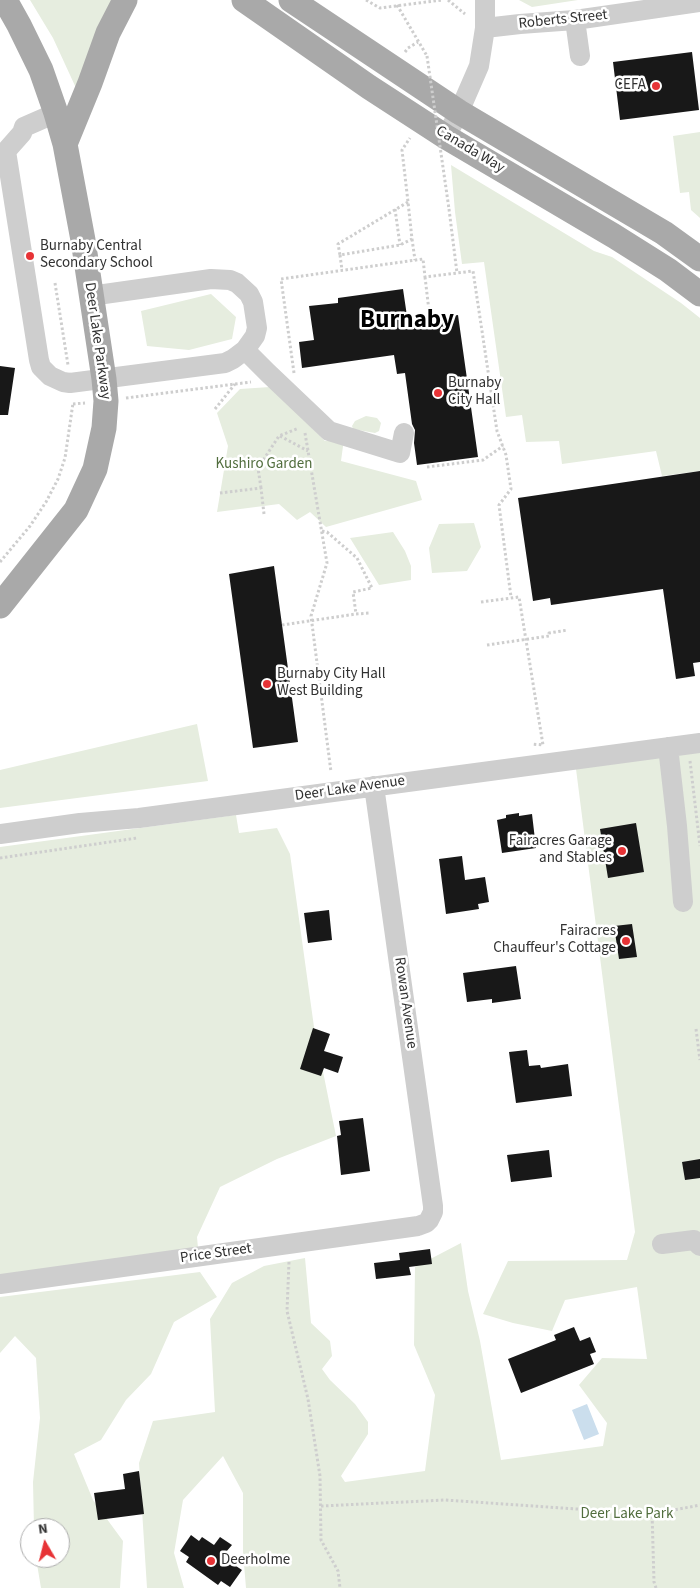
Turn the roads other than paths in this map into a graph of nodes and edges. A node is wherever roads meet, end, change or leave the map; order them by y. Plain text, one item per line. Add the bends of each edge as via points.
1 (5, 0) edge
2 (125, 0) edge
3 (244, 0) edge
4 (291, 0) edge
5 (485, 0) edge
6 (700, 2) edge
7 (575, 20) junction
8 (485, 28) junction
9 (580, 56) dead end
10 (459, 112) junction
11 (56, 113) junction
12 (446, 137) junction
13 (65, 144) junction
14 (3, 157) edge
15 (0, 199) edge
16 (16, 214) junction
17 (700, 259) edge
18 (700, 294) edge
19 (90, 296) junction
20 (246, 350) junction
21 (104, 379) junction
22 (404, 433) dead end
23 (0, 606) edge
24 (668, 747) junction
25 (695, 751) edge
26 (374, 786) junction
27 (0, 834) edge
28 (683, 902) dead end
29 (429, 1220) joint
30 (662, 1244) dead end
31 (700, 1246) edge
32 (0, 1284) edge

1 - 11 main road, Deer Lake Parkway via 41,70
2 - 13 main road via 108,33
3 - 12 main road, Canada Way
4 - 10 main road, Canada Way
5 - 8 street
6 - 7 street, Roberts Street
7 - 8 street, Roberts Street
7 - 9 street
8 - 10 street via 479,66
10 - 12 street
10 - 17 main road, Canada Way via 664,233
11 - 13 main road, Deer Lake Parkway
11 - 14 street via 24,127
12 - 18 main road, Canada Way via 614,236
13 - 19 main road, Deer Lake Parkway
14 - 16 street
15 - 16 street
16 - 21 street via 41,366 50,376 67,383
19 - 20 street via 211,279 230,280 249,294 256,315 255,336
19 - 21 main road, Deer Lake Parkway
20 - 21 street via 225,363
20 - 22 street via 329,432 400,453
21 - 23 main road, Deer Lake Parkway via 104,428 95,469 80,502
24 - 25 street, Deer Lake Avenue
24 - 26 street, Deer Lake Avenue
24 - 28 street
26 - 27 street, Deer Lake Avenue
26 - 29 street, Rowan Avenue via 433,1206
29 - 32 street, Price Street via 418,1226
30 - 31 street via 694,1240

